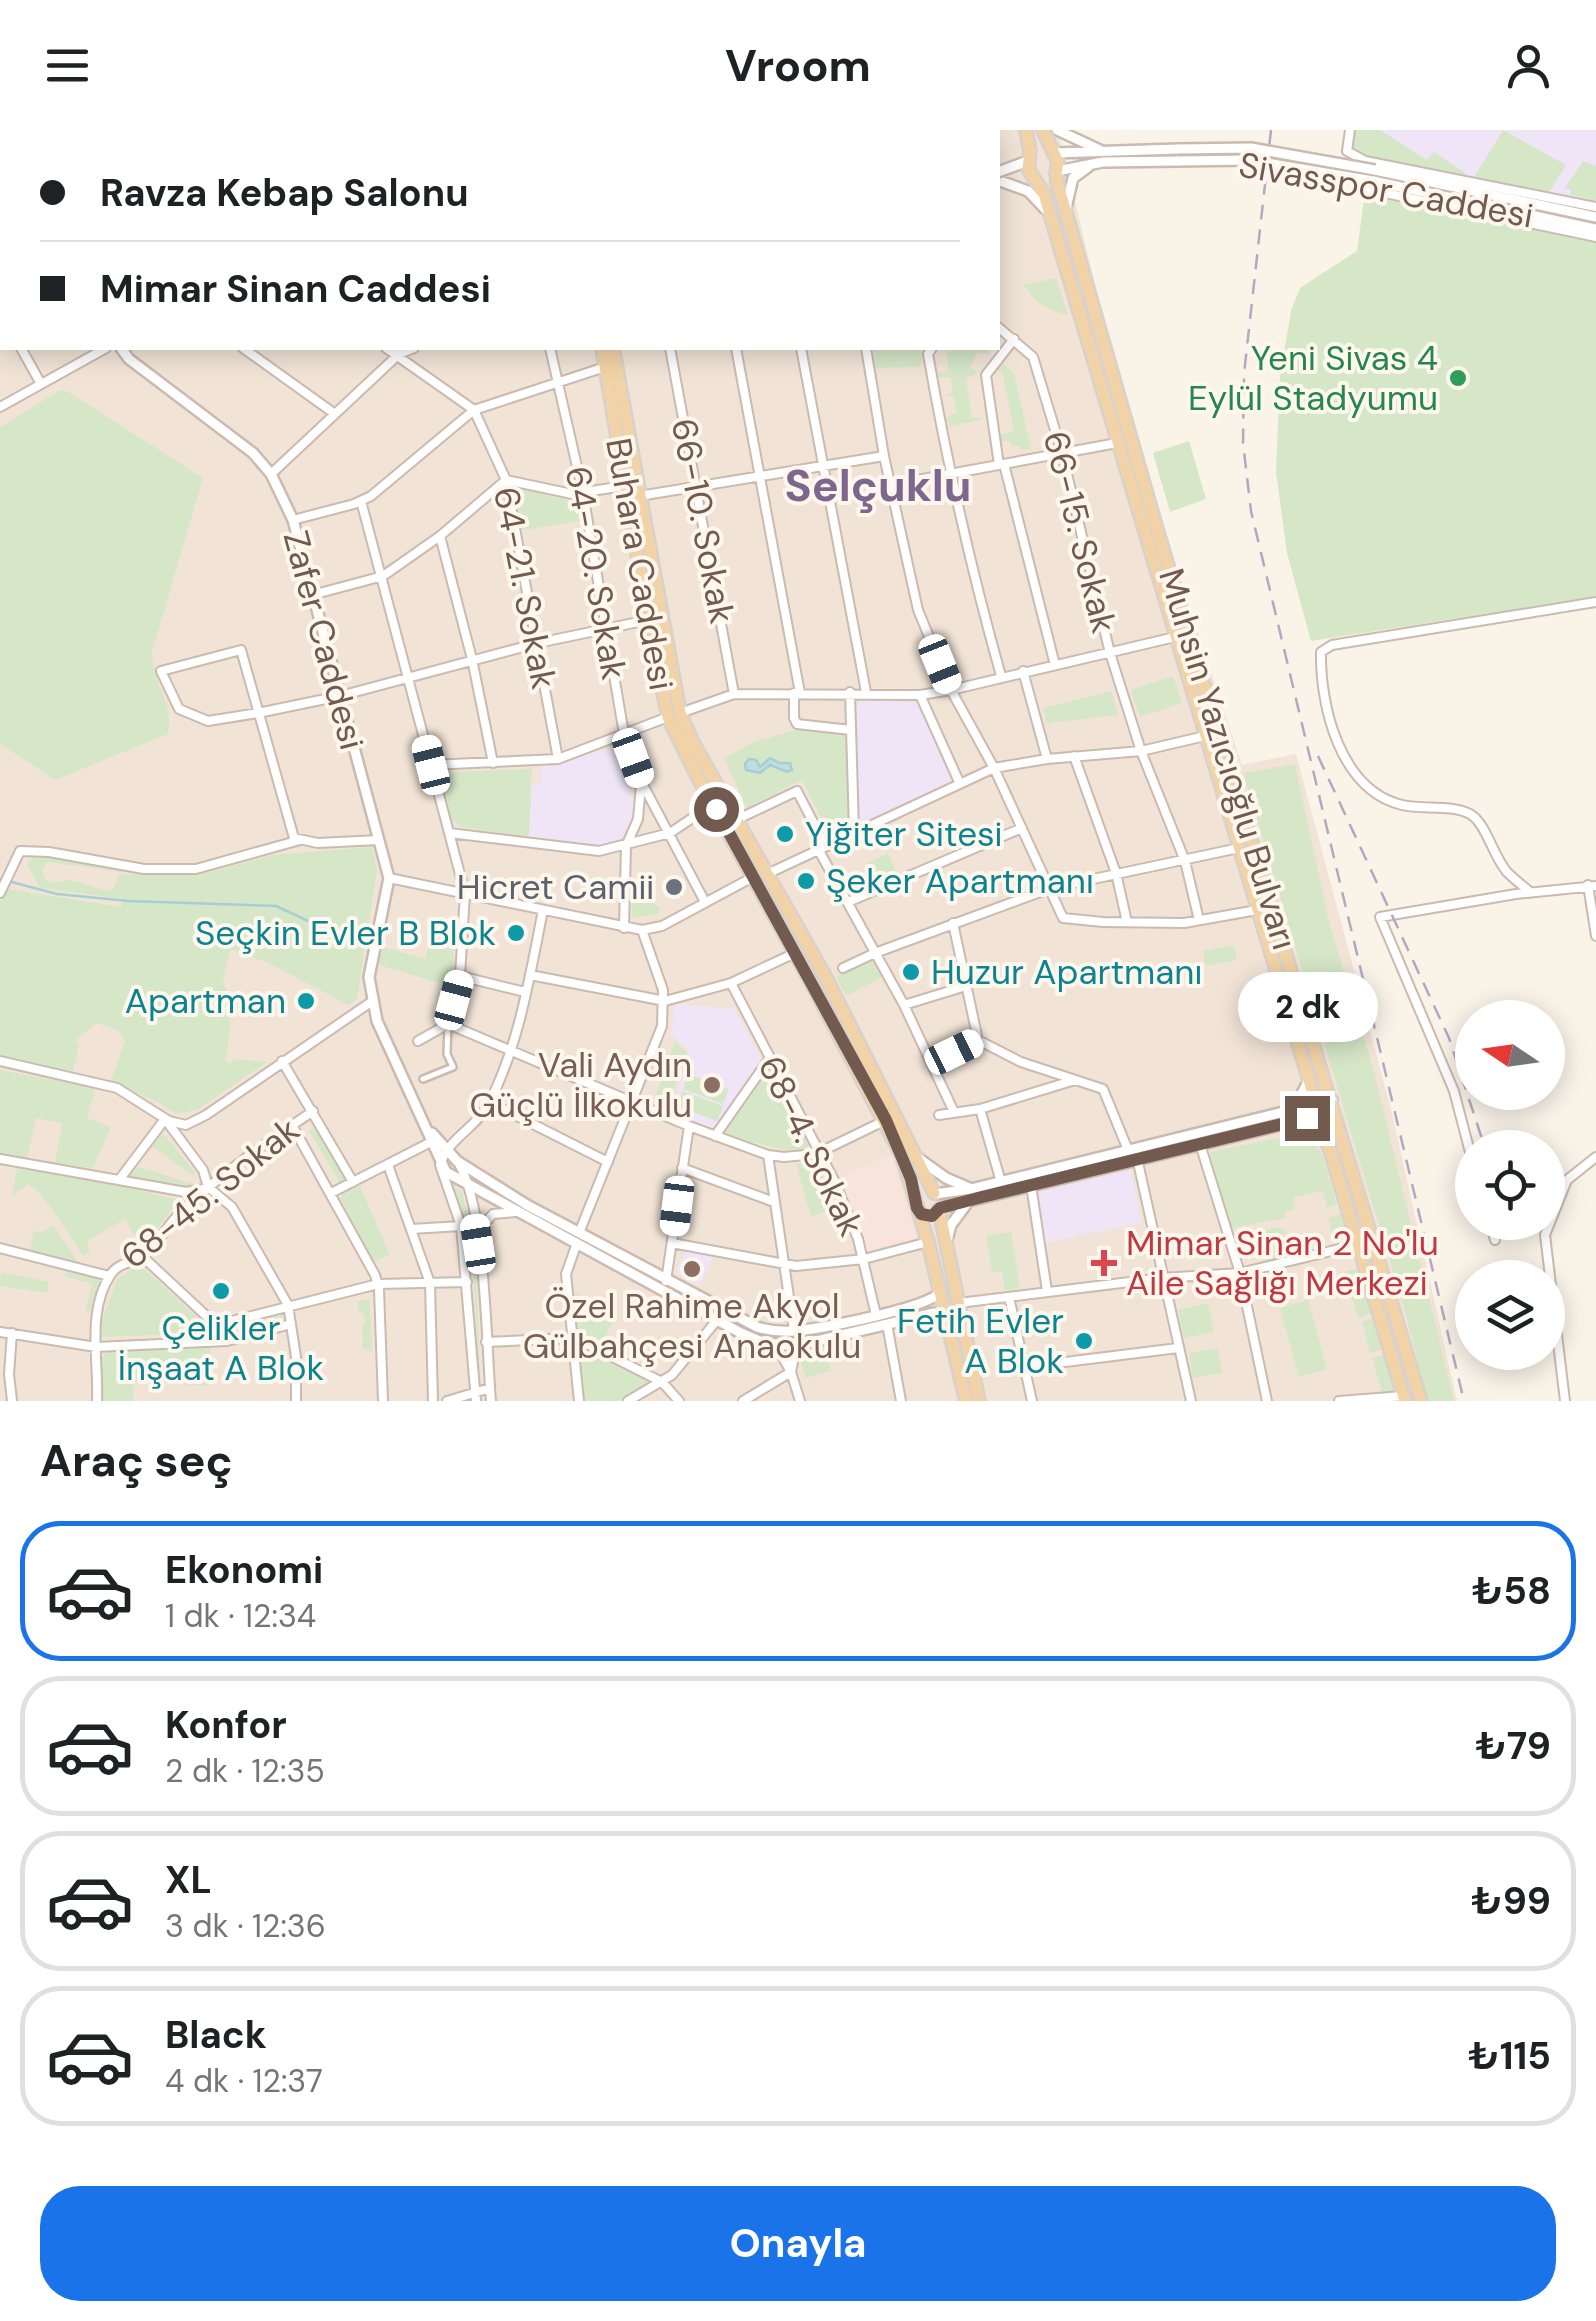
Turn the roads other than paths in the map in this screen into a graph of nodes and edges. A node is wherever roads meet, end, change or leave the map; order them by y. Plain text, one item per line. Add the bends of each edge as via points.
1 (1026, 130) edge
2 (1043, 130) edge
3 (1058, 130) edge
4 (1350, 130) edge
5 (1052, 152) junction
6 (1102, 156) junction
7 (1029, 158) junction
8 (1056, 172) junction
9 (1374, 175) junction
10 (1035, 178) junction
11 (1000, 179) edge
12 (1361, 188) dead end
13 (1596, 207) edge
14 (1066, 210) junction
15 (1050, 218) junction
16 (1596, 218) edge
17 (1596, 228) edge
18 (1596, 237) edge
19 (1000, 328) edge
20 (1014, 338) junction
21 (22, 350) edge
22 (102, 350) edge
23 (123, 350) edge
24 (246, 350) edge
25 (390, 350) edge
26 (409, 350) edge
27 (551, 350) edge
28 (602, 350) edge
29 (613, 350) edge
30 (670, 350) edge
31 (736, 350) edge
32 (800, 350) edge
33 (866, 350) edge
34 (931, 350) edge
35 (399, 354) junction
36 (605, 368) junction
37 (559, 380) junction
38 (41, 384) junction
39 (0, 407) edge
40 (474, 410) junction
41 (335, 414) junction
42 (1117, 443) junction
43 (1062, 453) junction
44 (884, 456) junction
45 (1001, 465) junction
46 (821, 466) junction
47 (271, 474) junction
48 (949, 474) junction
49 (761, 476) junction
50 (506, 480) junction
51 (698, 485) junction
52 (890, 485) junction
53 (624, 486) junction
54 (583, 493) junction
55 (639, 496) junction
56 (360, 501) junction
57 (292, 520) junction
58 (440, 536) junction
59 (383, 576) junction
60 (312, 595) junction
61 (1596, 602) edge
62 (648, 620) junction
63 (604, 629) junction
64 (1175, 636) junction
65 (538, 643) junction
66 (1110, 654) junction
67 (472, 659) junction
68 (1055, 665) junction
69 (1023, 671) junction
70 (1001, 676) junction
71 (409, 678) junction
72 (951, 690) junction
73 (850, 692) junction
74 (866, 692) junction
75 (797, 693) junction
76 (734, 694) junction
77 (920, 694) junction
78 (340, 696) junction
79 (258, 714) junction
80 (674, 715) junction
81 (850, 730) junction
82 (624, 734) junction
83 (1205, 736) junction
84 (1141, 751) junction
85 (1074, 756) junction
86 (558, 759) junction
87 (1047, 759) junction
88 (493, 763) junction
89 (431, 765) junction
90 (994, 768) junction
91 (642, 781) junction
92 (960, 784) junction
93 (712, 804) junction
94 (738, 819) junction
95 (1022, 828) junction
96 (854, 832) junction
97 (450, 833) junction
98 (670, 833) junction
99 (297, 839) junction
100 (379, 840) junction
101 (626, 846) junction
102 (822, 847) junction
103 (1239, 848) junction
104 (1185, 862) junction
105 (1116, 873) junction
106 (767, 874) junction
107 (753, 877) junction
108 (390, 878) junction
109 (1592, 885) edge
110 (1052, 888) junction
111 (2, 890) edge
112 (464, 892) junction
113 (1530, 892) junction
114 (705, 902) junction
115 (848, 902) junction
116 (543, 910) junction
117 (1257, 910) junction
118 (1200, 920) junction
119 (1127, 922) junction
120 (953, 923) junction
121 (624, 928) junction
122 (642, 930) junction
123 (1596, 936) edge
124 (794, 952) junction
125 (875, 952) junction
126 (844, 968) dead end
127 (530, 975) junction
128 (460, 976) junction
129 (731, 983) junction
130 (966, 986) junction
131 (526, 992) junction
132 (665, 1000) junction
133 (371, 1002) junction
134 (904, 1006) junction
135 (448, 1024) junction
136 (978, 1040) junction
137 (418, 1041) dead end
138 (510, 1049) junction
139 (769, 1059) junction
140 (0, 1061) edge
141 (282, 1061) junction
142 (930, 1063) junction
143 (423, 1079) dead end
144 (1075, 1080) junction
145 (1308, 1082) junction
146 (634, 1100) junction
147 (489, 1102) junction
148 (1333, 1106) junction
149 (980, 1109) junction
150 (1316, 1110) junction
151 (313, 1111) junction
152 (954, 1112) junction
153 (421, 1115) junction
154 (939, 1115) dead end
155 (166, 1119) junction
156 (886, 1120) junction
157 (1281, 1120) junction
158 (292, 1125) junction
159 (689, 1126) junction
160 (1464, 1130) edge
161 (716, 1136) junction
162 (432, 1142) junction
163 (1325, 1142) junction
164 (1200, 1144) junction
165 (446, 1150) junction
166 (1128, 1150) junction
167 (821, 1152) junction
168 (768, 1154) junction
169 (1596, 1157) edge
170 (917, 1158) junction
171 (1137, 1158) junction
172 (0, 1159) edge
173 (457, 1162) junction
174 (608, 1162) junction
175 (388, 1165) junction
176 (440, 1165) junction
177 (682, 1168) junction
178 (120, 1180) junction
179 (353, 1182) junction
180 (1002, 1182) junction
181 (1031, 1185) junction
182 (208, 1187) junction
183 (469, 1187) junction
184 (971, 1189) junction
185 (331, 1194) junction
186 (935, 1194) junction
187 (970, 1201) junction
188 (774, 1202) junction
189 (918, 1207) junction
190 (939, 1209) junction
191 (516, 1212) junction
192 (461, 1226) junction
193 (411, 1229) junction
194 (578, 1238) junction
195 (928, 1242) junction
196 (946, 1243) junction
197 (478, 1244) junction
198 (672, 1244) junction
199 (1356, 1246) junction
200 (0, 1248) edge
201 (142, 1256) junction
202 (864, 1259) junction
203 (784, 1265) junction
204 (1240, 1273) junction
205 (109, 1276) junction
206 (1162, 1278) junction
207 (666, 1281) junction
208 (467, 1282) junction
209 (430, 1283) junction
210 (378, 1284) junction
211 (941, 1292) junction
212 (1048, 1292) junction
213 (1009, 1297) junction
214 (959, 1304) junction
215 (288, 1305) junction
216 (876, 1315) junction
217 (947, 1316) junction
218 (718, 1320) junction
219 (292, 1324) junction
220 (887, 1324) junction
221 (216, 1325) junction
222 (798, 1331) junction
223 (0, 1332) edge
224 (777, 1332) junction
225 (12, 1333) junction
226 (571, 1337) junction
227 (217, 1341) junction
228 (486, 1342) junction
229 (804, 1344) junction
230 (776, 1345) junction
231 (96, 1347) junction
232 (1178, 1348) junction
233 (1024, 1367) junction
234 (791, 1372) junction
235 (662, 1382) junction
236 (490, 1388) junction
237 (475, 1390) junction
238 (1404, 1399) edge
239 (12, 1401) edge
240 (96, 1401) edge
241 (296, 1401) edge
242 (383, 1401) edge
243 (433, 1401) edge
244 (446, 1401) edge
245 (476, 1401) edge
246 (492, 1401) edge
247 (579, 1401) edge
248 (628, 1401) edge
249 (679, 1401) edge
250 (744, 1401) edge
251 (800, 1401) edge
252 (901, 1401) edge
253 (966, 1401) edge
254 (979, 1401) edge
255 (1032, 1401) edge
256 (1190, 1401) edge
257 (1267, 1401) edge
258 (1340, 1401) edge
259 (1420, 1401) edge
260 (1565, 1401) edge

1 - 7 main road, Muhsin Yazıcıoğlu Bulvarı
2 - 5 main road, Muhsin Yazıcıoğlu Bulvarı
3 - 6 street
4 - 13 street via 1347,151 1365,161
5 - 6 street, Sivasspor Caddesi
5 - 7 main road via 1041,149
5 - 8 main road, Muhsin Yazıcıoğlu Bulvarı
6 - 8 street, Sivasspor Caddesi
6 - 9 street, Sivasspor Caddesi, bridge via 1250,148
6 - 14 street via 1076,174
7 - 10 main road, Muhsin Yazıcıoğlu Bulvarı
7 - 11 street
8 - 10 main road via 1047,180
8 - 14 main road, Muhsin Yazıcıoğlu Bulvarı
9 - 16 street, Sivasspor Caddesi
9 - 17 street, Sivasspor Caddesi
10 - 11 street
10 - 15 main road, Muhsin Yazıcıoğlu Bulvarı
11 - 15 street via 1037,196
12 - 18 street
14 - 148 main road, Muhsin Yazıcıoğlu Bulvarı
15 - 42 main road, Muhsin Yazıcıoğlu Bulvarı
19 - 20 street, 66-15. Sokak
20 - 43 street, 66-15. Sokak via 1033,357
20 - 45 street via 986,375
21 - 38 street
22 - 38 street
23 - 47 street, Zafer Caddesi
24 - 41 street
25 - 35 street, 64-21. Sokak
26 - 35 street
27 - 37 street, 64-20. Sokak
28 - 36 main road, Buhara Caddesi
29 - 55 main road, Buhara Caddesi
30 - 51 street, 66-10. Sokak
31 - 49 street
32 - 46 street
33 - 44 street
34 - 48 street
35 - 40 street, 64-21. Sokak
35 - 41 street
36 - 37 street
36 - 53 main road, Buhara Caddesi
37 - 40 street
37 - 54 street, 64-20. Sokak
38 - 39 street
40 - 50 street, 64-21. Sokak
40 - 56 street
41 - 47 street
42 - 43 street
42 - 64 main road, Muhsin Yazıcıoğlu Bulvarı
43 - 45 street
43 - 66 street, 66-15. Sokak
44 - 46 street
44 - 52 street
45 - 48 street
45 - 68 street
46 - 49 street
46 - 74 street
47 - 57 street, Zafer Caddesi
48 - 52 street
48 - 70 street
49 - 51 street
49 - 75 street
50 - 54 street
50 - 58 street
50 - 65 street, 64-21. Sokak
51 - 55 street
51 - 76 street, 66-10. Sokak
52 - 72 street via 918,610
53 - 54 street
53 - 62 main road, Buhara Caddesi
54 - 63 street, 64-20. Sokak
55 - 80 main road, Buhara Caddesi
56 - 57 street
56 - 59 street
57 - 60 street, Zafer Caddesi
58 - 59 street
58 - 67 street
59 - 60 street
59 - 71 street
60 - 78 street, Zafer Caddesi
61 - 113 street via 1332,644 1320,652 1335,735 1368,788 1395,803 1476,817 1507,872
62 - 63 street
62 - 80 main road, Buhara Caddesi
63 - 65 street
63 - 82 street, 64-20. Sokak
64 - 66 street
64 - 83 main road, Muhsin Yazıcıoğlu Bulvarı
65 - 67 street
65 - 86 street, 64-21. Sokak
66 - 68 street
66 - 84 street, 66-15. Sokak
67 - 71 street
67 - 88 street
68 - 69 street
69 - 70 street
69 - 87 street
70 - 72 street
71 - 78 street
71 - 89 street
72 - 77 street
72 - 90 street
73 - 74 street
73 - 75 street
73 - 81 street
74 - 77 street
75 - 76 street
75 - 81 street via 799,726
76 - 80 street
77 - 92 street
78 - 79 street
78 - 100 street, Zafer Caddesi
79 - 79 street via 241,650 162,671 178,709 208,721
79 - 99 street
80 - 82 street
80 - 93 main road, Buhara Caddesi
80 - 94 main road, Buhara Caddesi
81 - 96 street
82 - 86 street
82 - 91 street, 64-20. Sokak
83 - 84 street
83 - 103 main road, Muhsin Yazıcıoğlu Bulvarı
84 - 85 street
84 - 104 street, 66-15. Sokak
85 - 87 street
85 - 105 street
86 - 88 street
87 - 90 street
88 - 89 street
89 - 97 street
90 - 92 street
90 - 95 street
91 - 98 street, 64-20. Sokak
91 - 101 street via 638,819
92 - 96 street
93 - 98 street
93 - 107 main road, Buhara Caddesi
94 - 102 street via 797,790
94 - 106 main road, Buhara Caddesi
95 - 110 street
95 - 115 street
96 - 102 street
97 - 101 street via 599,851
97 - 112 street
98 - 101 street
98 - 114 street, 64-20. Sokak
99 - 100 street
99 - 111 street via 196,870 20,851
100 - 108 street, Zafer Caddesi
101 - 121 street
102 - 106 street
102 - 115 street
103 - 104 street
103 - 117 main road, Muhsin Yazıcıoğlu Bulvarı
104 - 105 street
104 - 118 street, 66-15. Sokak
105 - 110 street
105 - 119 street
106 - 170 main road, Buhara Caddesi
107 - 114 street
107 - 124 main road, Buhara Caddesi
108 - 112 street
108 - 133 street, Zafer Caddesi via 370,965
109 - 113 street
109 - 123 street
110 - 119 street via 1062,918
110 - 120 street
112 - 116 street
112 - 128 street
113 - 160 street via 1380,917
114 - 122 street
115 - 125 street
116 - 121 street
116 - 127 street
117 - 118 street
117 - 145 main road, Muhsin Yazıcıoğlu Bulvarı
118 - 119 street
120 - 125 street
120 - 130 street
121 - 122 street
122 - 132 street
124 - 129 street
124 - 156 main road, Buhara Caddesi
125 - 126 street
125 - 134 street
127 - 131 street
127 - 132 street
128 - 131 street
128 - 135 street
129 - 132 street
129 - 139 street, 68-4. Sokak
130 - 134 street
130 - 136 street
131 - 138 street
132 - 146 street
133 - 141 street
133 - 153 street
134 - 142 street
135 - 137 street
135 - 138 street
135 - 143 street via 453,1067
136 - 142 street
136 - 144 street
138 - 146 street
138 - 147 street
139 - 161 street
139 - 167 street, 68-4. Sokak
140 - 155 street via 117,1088
141 - 151 street
141 - 155 street via 192,1123
142 - 152 street
144 - 149 street
144 - 166 street via 1103,1089
145 - 150 main road, Muhsin Yazıcıoğlu Bulvarı
145 - 157 street
146 - 159 street
146 - 174 street
147 - 165 street
147 - 174 street
148 - 150 street
148 - 259 main road, Muhsin Yazıcıoğlu Bulvarı
149 - 152 street
149 - 180 street
150 - 157 street
150 - 163 main road, Muhsin Yazıcıoğlu Bulvarı
151 - 158 street, 68-45. Sokak
151 - 179 street
152 - 154 street
153 - 162 street
153 - 165 street
155 - 178 street
155 - 182 street
156 - 167 street
156 - 189 main road, Buhara Caddesi
157 - 163 street
157 - 164 street
157 - 166 street
158 - 182 street, 68-45. Sokak
158 - 185 street
159 - 161 street
159 - 177 street
161 - 168 street
162 - 175 street
162 - 176 street
163 - 199 main road, Muhsin Yazıcıoğlu Bulvarı
164 - 171 street
164 - 204 street
165 - 173 street
165 - 176 street
166 - 180 street
167 - 168 street
167 - 202 street, 68-4. Sokak
168 - 188 street
169 - 260 street via 1567,1180 1545,1235
170 - 184 street
170 - 186 main road, Buhara Caddesi
171 - 181 street
171 - 206 street
172 - 178 street
173 - 183 street
173 - 194 street
174 - 194 street
175 - 179 street
175 - 193 street
176 - 183 street
176 - 192 street
177 - 188 street
177 - 198 street
178 - 182 street via 186,1192
179 - 185 street
180 - 184 street
181 - 187 street
181 - 212 street
182 - 201 street, 68-45. Sokak
182 - 215 street via 232,1207
183 - 191 street
183 - 197 street
184 - 186 street
185 - 210 street
186 - 189 main road via 924,1193
186 - 190 main road
187 - 190 street
187 - 196 street
188 - 203 street
189 - 190 main road via 930,1216
189 - 195 main road, Buhara Caddesi
190 - 196 main road
191 - 194 street
191 - 197 street via 486,1220
192 - 193 street
192 - 208 street
193 - 209 street
194 - 207 street
194 - 218 street
194 - 226 street via 566,1274
195 - 202 street
195 - 211 main road, Buhara Caddesi
196 - 214 main road
197 - 228 street
198 - 203 street
198 - 207 street
199 - 204 street
199 - 238 main road, Muhsin Yazıcıoğlu Bulvarı
200 - 205 street
201 - 205 street, 68-45. Sokak
201 - 221 street
202 - 203 street
202 - 216 street, 68-4. Sokak
203 - 222 street
204 - 206 street
204 - 257 street
205 - 231 street via 93,1329
206 - 212 street
206 - 232 street
207 - 224 street
208 - 209 street
208 - 237 street
209 - 210 street
209 - 243 street
210 - 215 street
210 - 242 street
211 - 216 street
211 - 217 main road, Buhara Caddesi
212 - 213 street
213 - 214 street
213 - 233 street
214 - 254 main road
215 - 219 street
215 - 221 street
216 - 222 street
217 - 220 street
217 - 253 main road, Buhara Caddesi
218 - 230 street
218 - 235 street
219 - 227 street
219 - 241 street
220 - 229 street
220 - 252 street
221 - 227 street
222 - 224 street
222 - 229 street via 807,1336
223 - 225 street
224 - 230 street
225 - 231 street
225 - 239 street
226 - 228 street
226 - 235 street
226 - 247 street
227 - 231 street
228 - 236 street
229 - 230 street
229 - 234 street
230 - 234 street
231 - 240 street
232 - 233 street
232 - 256 street
233 - 255 street
234 - 250 street
234 - 251 street
235 - 248 street
235 - 249 street
236 - 237 street
236 - 246 street
237 - 244 street
237 - 245 street
238 - 258 street

